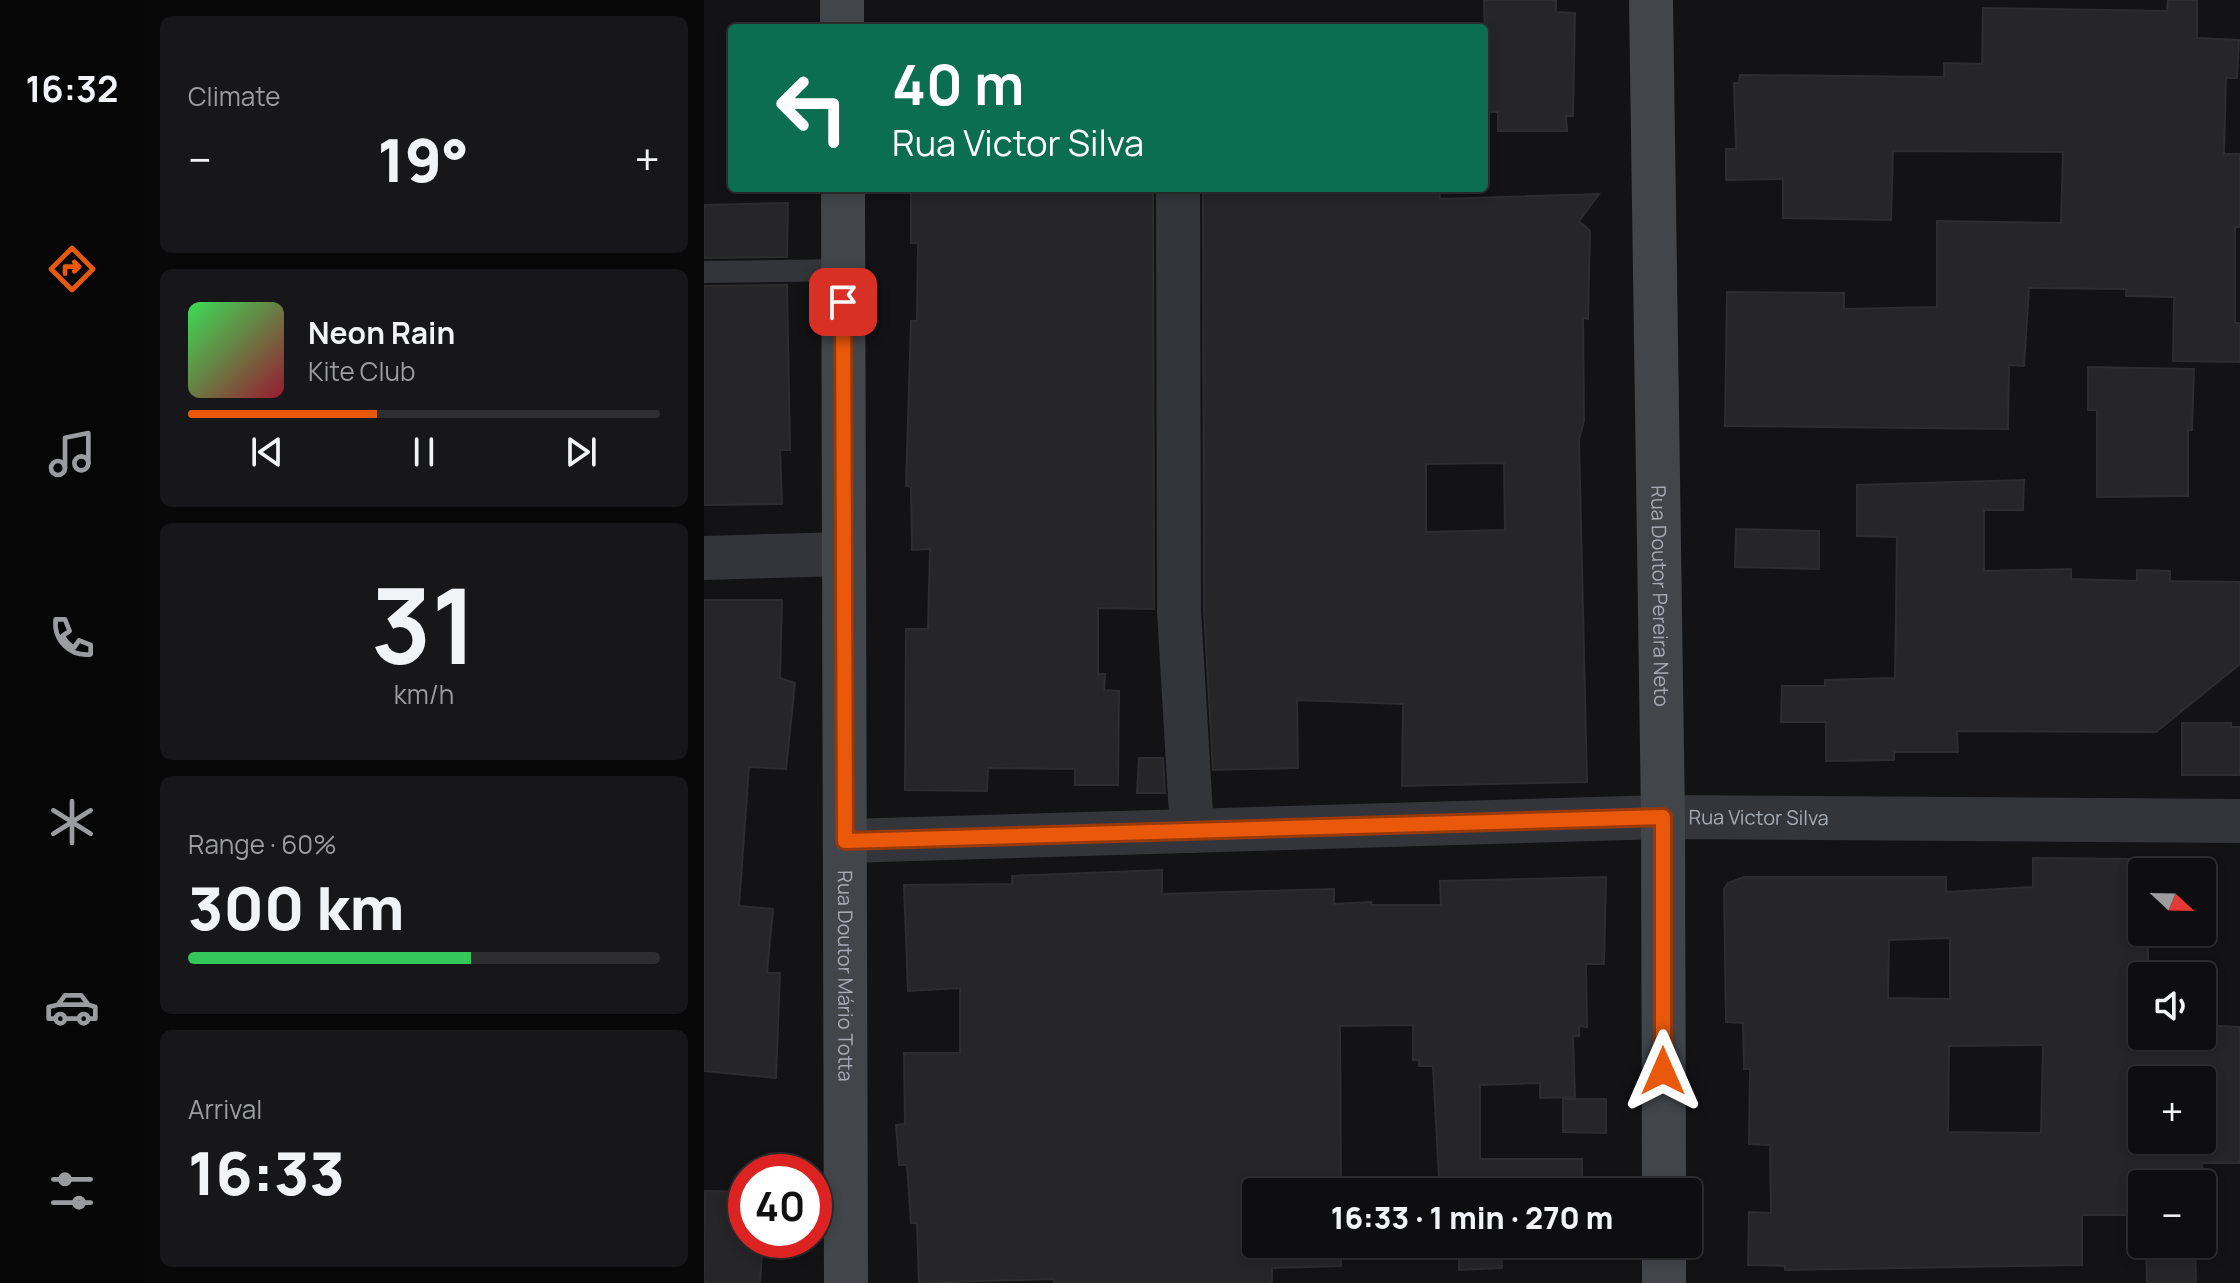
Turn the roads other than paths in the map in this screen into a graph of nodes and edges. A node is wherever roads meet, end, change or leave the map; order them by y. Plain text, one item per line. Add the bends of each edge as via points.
1 (842, 0) edge
2 (1651, 0) edge
3 (842, 24) edge
4 (843, 192) edge
5 (1178, 192) edge
6 (843, 270) junction
7 (704, 272) edge
8 (844, 554) junction
9 (704, 558) edge
10 (1663, 817) junction
11 (2240, 821) edge
12 (1192, 831) junction
13 (845, 841) junction
14 (1664, 1178) edge
15 (1664, 1258) edge
16 (846, 1283) edge
17 (1664, 1283) edge

1 - 3 street
2 - 10 street, Rua Doutor Pereira Neto
4 - 6 street, Rua Doutor Mário Totta
5 - 12 street via 1179,611
6 - 7 lane
6 - 8 street, Rua Doutor Mário Totta
8 - 9 street
8 - 13 street, Rua Doutor Mário Totta
10 - 11 street, Rua Victor Silva
10 - 12 street, Rua Victor Silva
10 - 14 street, Rua Doutor Pereira Neto
12 - 13 street, Rua Victor Silva
13 - 16 street, Rua Doutor Mário Totta
15 - 17 street

